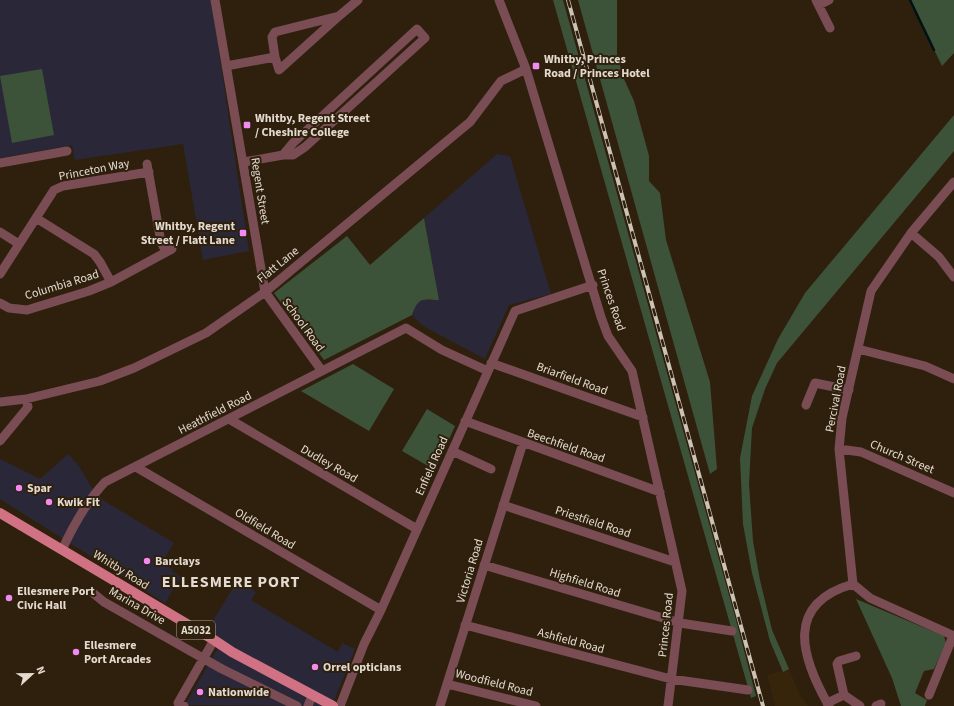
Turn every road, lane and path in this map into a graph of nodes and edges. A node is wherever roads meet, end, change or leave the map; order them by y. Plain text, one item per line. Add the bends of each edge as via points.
1 (215, 0) edge
2 (358, 0) edge
3 (499, 0) edge
4 (829, 0) edge
5 (817, 3) edge
6 (339, 16) junction
7 (830, 28) dead end
8 (275, 57) junction
9 (226, 66) junction
10 (526, 69) junction
11 (358, 84) junction
12 (365, 92) junction
13 (67, 151) dead end
14 (283, 155) junction
15 (244, 162) junction
16 (0, 163) edge
17 (954, 182) edge
18 (36, 218) junction
19 (0, 232) edge
20 (911, 233) junction
21 (19, 244) junction
22 (169, 251) joint
23 (0, 274) edge
24 (954, 277) edge
25 (110, 282) junction
26 (593, 286) junction
27 (265, 292) junction
28 (0, 304) edge
29 (406, 328) joint
30 (858, 349) junction
31 (490, 367) junction
32 (322, 371) junction
33 (954, 379) edge
34 (848, 390) junction
35 (26, 399) junction
36 (0, 402) edge
37 (806, 405) dead end
38 (643, 418) junction
39 (229, 419) junction
40 (465, 421) junction
41 (0, 442) edge
42 (522, 443) junction
43 (839, 449) junction
44 (452, 451) junction
45 (136, 466) junction
46 (491, 469) dead end
47 (660, 492) junction
48 (954, 493) edge
49 (503, 505) junction
50 (0, 513) edge
51 (417, 529) junction
52 (62, 550) junction
53 (675, 562) junction
54 (484, 565) junction
55 (853, 584) junction
56 (94, 593) dead end
57 (381, 610) junction
58 (680, 623) junction
59 (465, 625) junction
60 (732, 631) dead end
61 (953, 636) edge
62 (214, 640) junction
63 (856, 656) dead end
64 (203, 657) junction
65 (671, 679) junction
66 (447, 684) junction
67 (748, 690) dead end
68 (844, 695) junction
69 (929, 695) dead end
70 (312, 696) junction
71 (181, 704) edge
72 (828, 705) edge
73 (297, 706) edge
74 (308, 706) edge
75 (333, 706) edge
76 (340, 706) edge
77 (440, 706) edge
78 (536, 706) edge
79 (668, 706) edge
80 (860, 706) edge

1 - 9 street, Regent Street
2 - 6 street
3 - 10 street, Princes Road
4 - 5 street
5 - 7 street
6 - 8 street via 275,32 272,37
6 - 8 street via 279,70
8 - 9 street
9 - 15 street, Regent Street
10 - 26 street, Princes Road
10 - 27 street, Flatt Lane via 501,81 470,122
11 - 12 street
11 - 12 street via 417,29 425,38
11 - 14 street
12 - 14 street via 305,147 293,155
13 - 16 street
14 - 15 street
15 - 27 street, Regent Street
17 - 20 street, Percival Road
18 - 21 street, Princeton Way
18 - 22 street, Princeton Way via 51,193 63,186 148,168 161,242
18 - 25 street via 94,254
19 - 21 street
20 - 24 street via 939,257
20 - 30 street, Percival Road via 871,291
21 - 23 street, Princeton Way
22 - 25 street, Columbia Road
25 - 28 street, Columbia Road via 27,310
26 - 31 street, Enfield Road via 515,311
26 - 38 street, Princes Road via 608,336 632,371
27 - 32 street, School Road
27 - 35 street, Flatt Lane via 206,334 134,368 89,385
29 - 31 street, Briarfield Road via 442,350
29 - 32 street, Heathfield Road
30 - 33 street via 925,366
30 - 34 street, Percival Road
31 - 38 street, Briarfield Road
31 - 40 street, Enfield Road
32 - 39 street, Heathfield Road
34 - 37 street via 815,383
34 - 43 street, Percival Road
35 - 36 street, Flatt Lane
35 - 41 street via 28,407
38 - 47 street, Princes Road
39 - 45 street, Heathfield Road
39 - 51 street, Dudley Road
40 - 42 street, Beechfield Road
40 - 44 street, Enfield Road
42 - 47 street, Beechfield Road
42 - 49 street, Victoria Road
43 - 48 street, Church Street via 861,452
43 - 55 street, Percival Road
44 - 46 street
44 - 51 street, Enfield Road
45 - 52 street, Heathfield Road via 105,482 94,493
45 - 57 street, Oldfield Road
47 - 53 street, Princes Road
49 - 53 street, Priestfield Road
49 - 54 street, Victoria Road
50 - 52 main road, Whitby Road / A5032
51 - 57 street, Enfield Road
52 - 62 main road, Whitby Road / A5032
53 - 58 street, Princes Road via 682,591
54 - 58 street, Highfield Road
54 - 59 street, Victoria Road
55 - 61 street via 870,598
55 - 72 street via 830,593 819,601 805,623 806,656
56 - 64 street, Marina Drive via 104,602
57 - 76 street, Enfield Road via 364,644
58 - 60 street, Highfield Road
58 - 65 street, Princes Road
59 - 65 street, Ashfield Road
59 - 66 street, Victoria Road
61 - 69 street
62 - 64 street
62 - 70 main road, Whitby Road / A5032
63 - 68 street via 839,661 838,664
64 - 71 street
64 - 73 street, Marina Drive
65 - 67 street, Ashfield Road
65 - 79 street, Princes Road
66 - 77 street, Victoria Road
66 - 78 street, Woodfield Road
68 - 72 street
68 - 80 street
70 - 74 street
70 - 75 main road, Whitby Road / A5032

